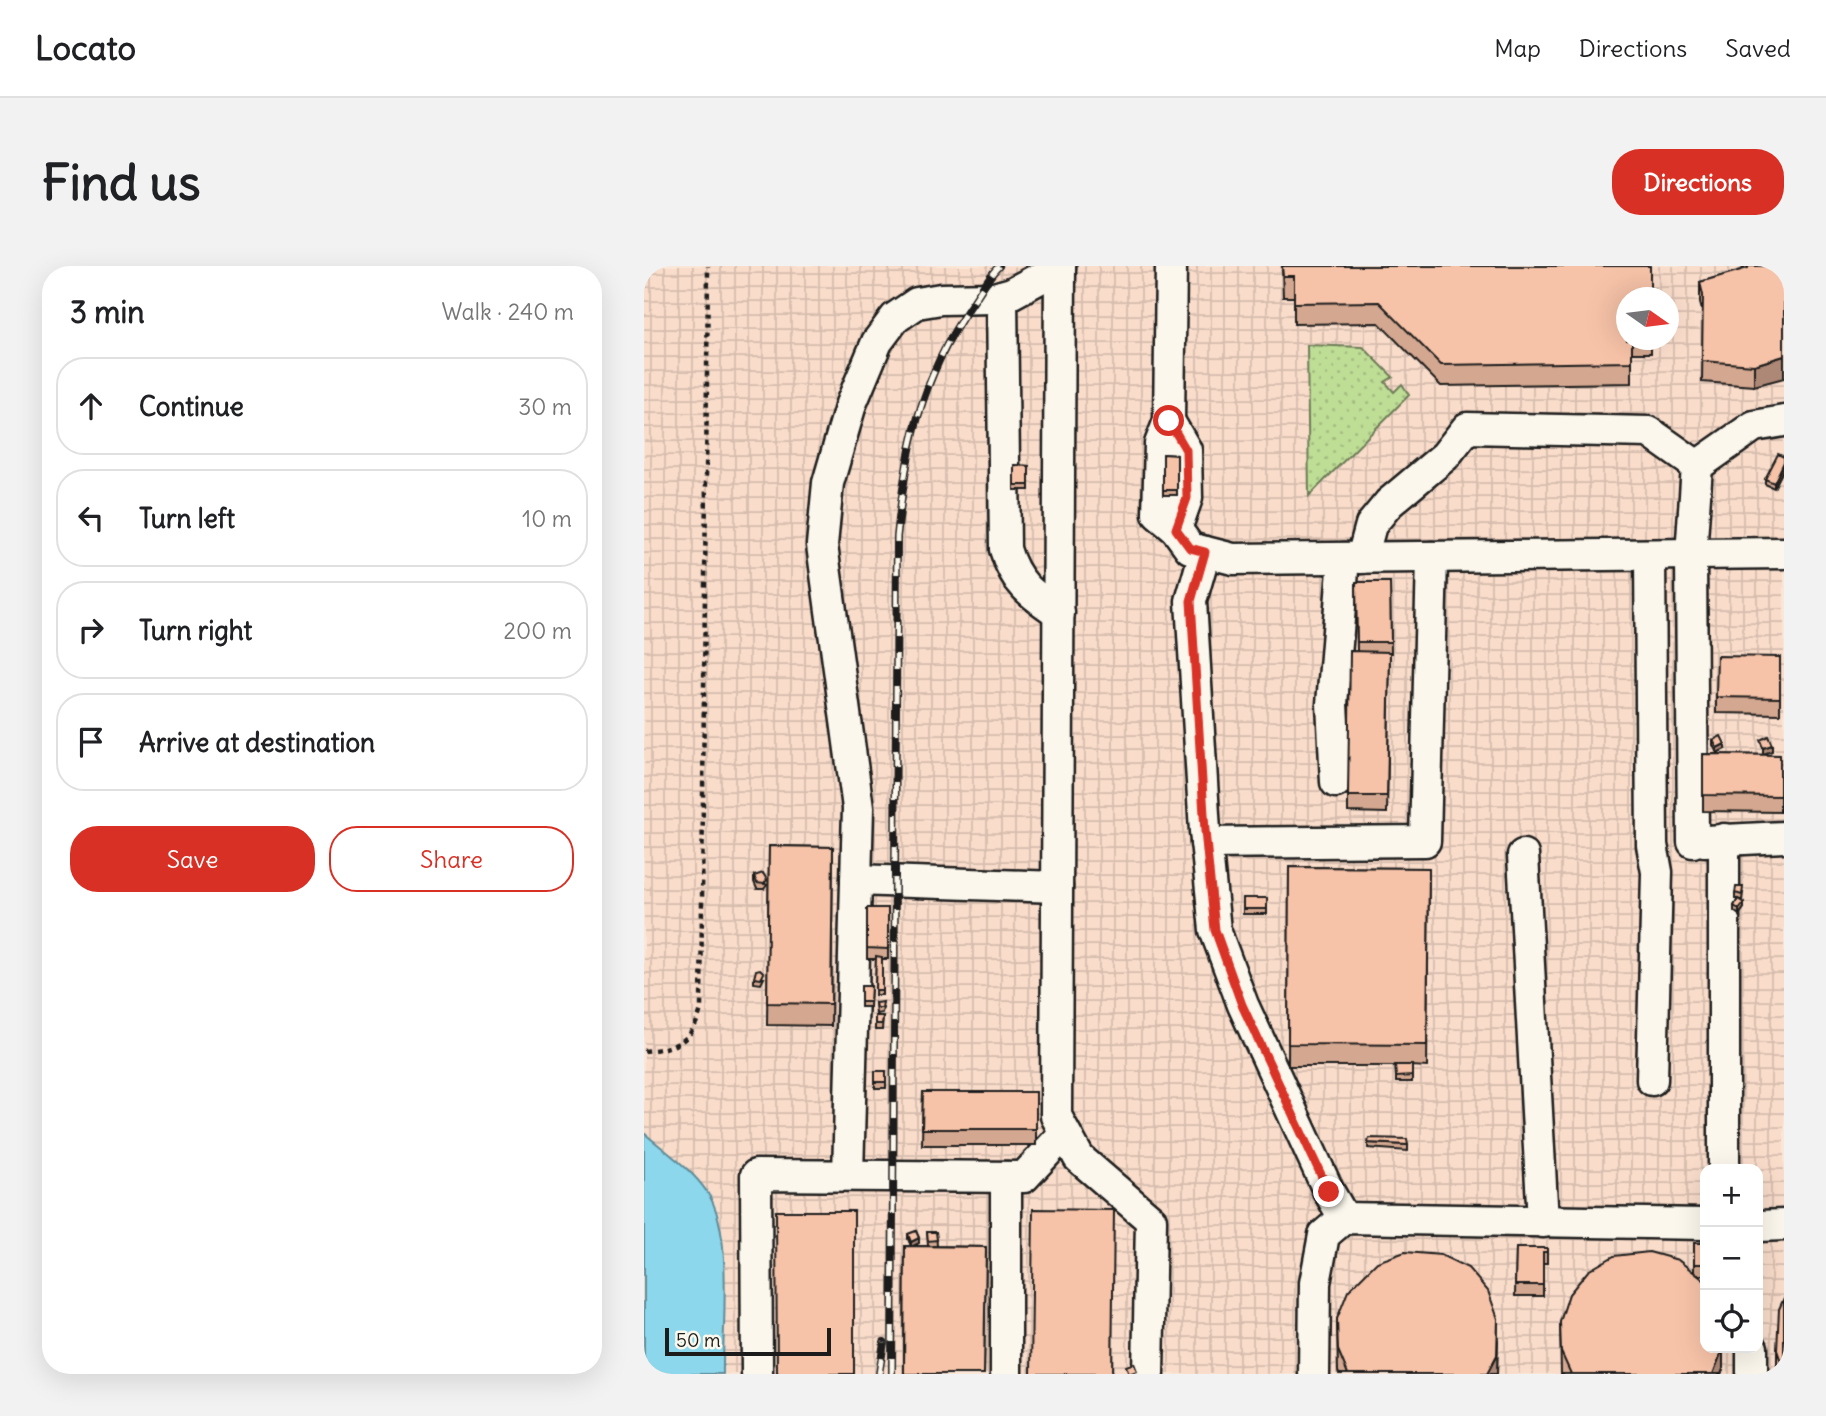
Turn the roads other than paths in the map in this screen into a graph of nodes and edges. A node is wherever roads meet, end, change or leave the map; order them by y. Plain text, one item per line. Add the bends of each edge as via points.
1 (1171, 266) edge
2 (1060, 267) edge
3 (1003, 296) junction
4 (1784, 421) edge
5 (1697, 466) junction
6 (1205, 552) junction
7 (1784, 553) edge
8 (1650, 555) junction
9 (1691, 555) junction
10 (1432, 557) junction
11 (1353, 558) junction
12 (1059, 613) junction
13 (1336, 782) dead end
14 (1784, 837) edge
15 (1724, 839) junction
16 (1693, 842) junction
17 (1206, 843) junction
18 (1653, 845) junction
19 (1522, 855) dead end
20 (856, 880) junction
21 (1057, 887) junction
22 (1652, 1080) dead end
23 (1064, 1134) junction
24 (1724, 1164) edge
25 (848, 1175) junction
26 (1006, 1177) junction
27 (1344, 1218) junction
28 (1543, 1222) junction
29 (1700, 1224) edge
30 (1784, 1225) edge
31 (1763, 1226) edge
32 (1752, 1353) edge
33 (757, 1374) edge
34 (1006, 1374) edge
35 (1148, 1374) edge
36 (1314, 1374) edge
37 (1752, 1374) edge

1 - 6 lane via 1169,421 1186,450 1187,498 1176,529 1190,548
2 - 3 lane
2 - 12 lane
3 - 12 lane via 1005,549 1024,589
3 - 20 lane via 917,303 895,318 877,342 851,404 828,483 822,545 858,808
4 - 5 lane via 1754,426
5 - 9 lane
5 - 11 lane via 1649,432 1466,428 1445,456 1389,503
6 - 11 lane via 1233,559
6 - 17 lane via 1191,601
7 - 9 lane
8 - 9 lane
8 - 10 lane
8 - 18 lane
9 - 16 lane
10 - 11 lane
10 - 17 lane via 1425,841
11 - 13 lane via 1332,704
12 - 21 lane
14 - 15 lane
15 - 16 lane
15 - 24 lane
16 - 18 lane
17 - 27 lane via 1215,930 1242,1005
18 - 22 lane via 1657,872
19 - 28 lane
20 - 21 lane
20 - 25 lane
21 - 23 lane via 1056,1116
23 - 26 lane via 1024,1177
23 - 35 lane via 1079,1158 1151,1220
25 - 26 lane
25 - 33 lane via 756,1175
26 - 34 lane
27 - 28 lane
27 - 36 lane via 1324,1235 1319,1259
28 - 29 lane
30 - 31 lane
32 - 37 lane

